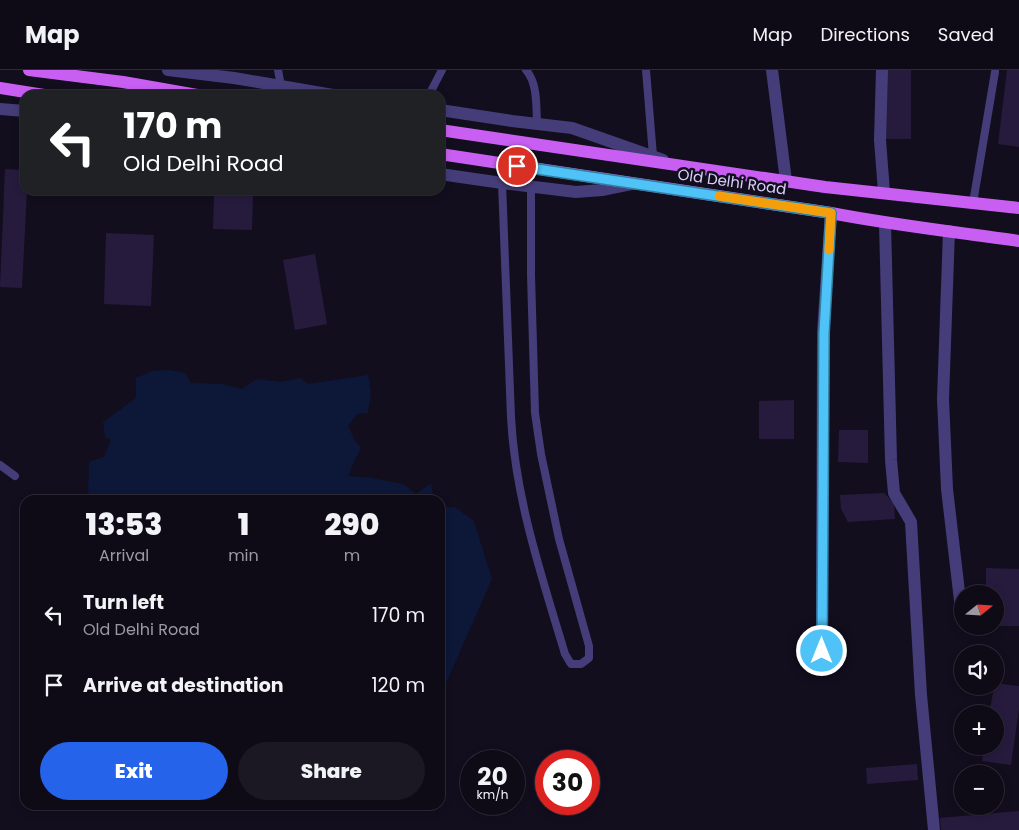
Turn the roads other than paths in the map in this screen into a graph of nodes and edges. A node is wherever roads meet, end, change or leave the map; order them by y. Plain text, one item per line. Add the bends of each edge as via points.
1 (29, 70) edge
2 (168, 70) edge
3 (278, 70) edge
4 (442, 70) edge
5 (526, 70) edge
6 (646, 70) edge
7 (772, 70) edge
8 (882, 70) edge
9 (995, 72) dead end
10 (281, 86) junction
11 (0, 88) edge
12 (169, 90) edge
13 (304, 90) edge
14 (432, 90) edge
15 (20, 91) edge
16 (0, 109) edge
17 (20, 111) edge
18 (445, 111) edge
19 (537, 124) junction
20 (445, 131) edge
21 (445, 155) edge
22 (653, 156) junction
23 (680, 166) junction
24 (445, 175) edge
25 (786, 181) junction
26 (502, 183) junction
27 (633, 183) junction
28 (531, 186) junction
29 (884, 192) junction
30 (973, 203) junction
31 (1019, 208) edge
32 (831, 213) junction
33 (885, 223) junction
34 (949, 230) junction
35 (1019, 241) edge
36 (0, 465) edge
37 (15, 476) dead end
38 (958, 585) edge
39 (822, 651) dead end
40 (934, 830) edge

1 - 12 main road
2 - 10 street
3 - 10 lane
4 - 14 lane
5 - 19 lane via 535,91
6 - 22 lane
7 - 25 street
8 - 29 street via 880,140
9 - 30 lane
10 - 13 street
11 - 15 main road
16 - 17 street
18 - 19 street
19 - 22 street via 572,128
20 - 23 main road, Old Delhi Road
21 - 27 main road, Old Delhi Road
22 - 23 street
23 - 25 main road, Old Delhi Road
24 - 26 street
25 - 29 main road, Old Delhi Road
26 - 28 street
26 - 28 lane via 510,417 517,475 564,654 571,664 581,664 589,658 590,646 559,538 540,454 535,413
27 - 28 street via 576,192
27 - 32 main road, Old Delhi Road
29 - 30 main road, Old Delhi Road
30 - 31 main road, Old Delhi Road
32 - 33 main road, Old Delhi Road
32 - 39 street via 824,333
33 - 34 main road, Old Delhi Road
33 - 40 street via 891,460 894,493 912,522 921,695
34 - 35 main road, Old Delhi Road
34 - 38 street via 943,399 947,489
36 - 37 lane

